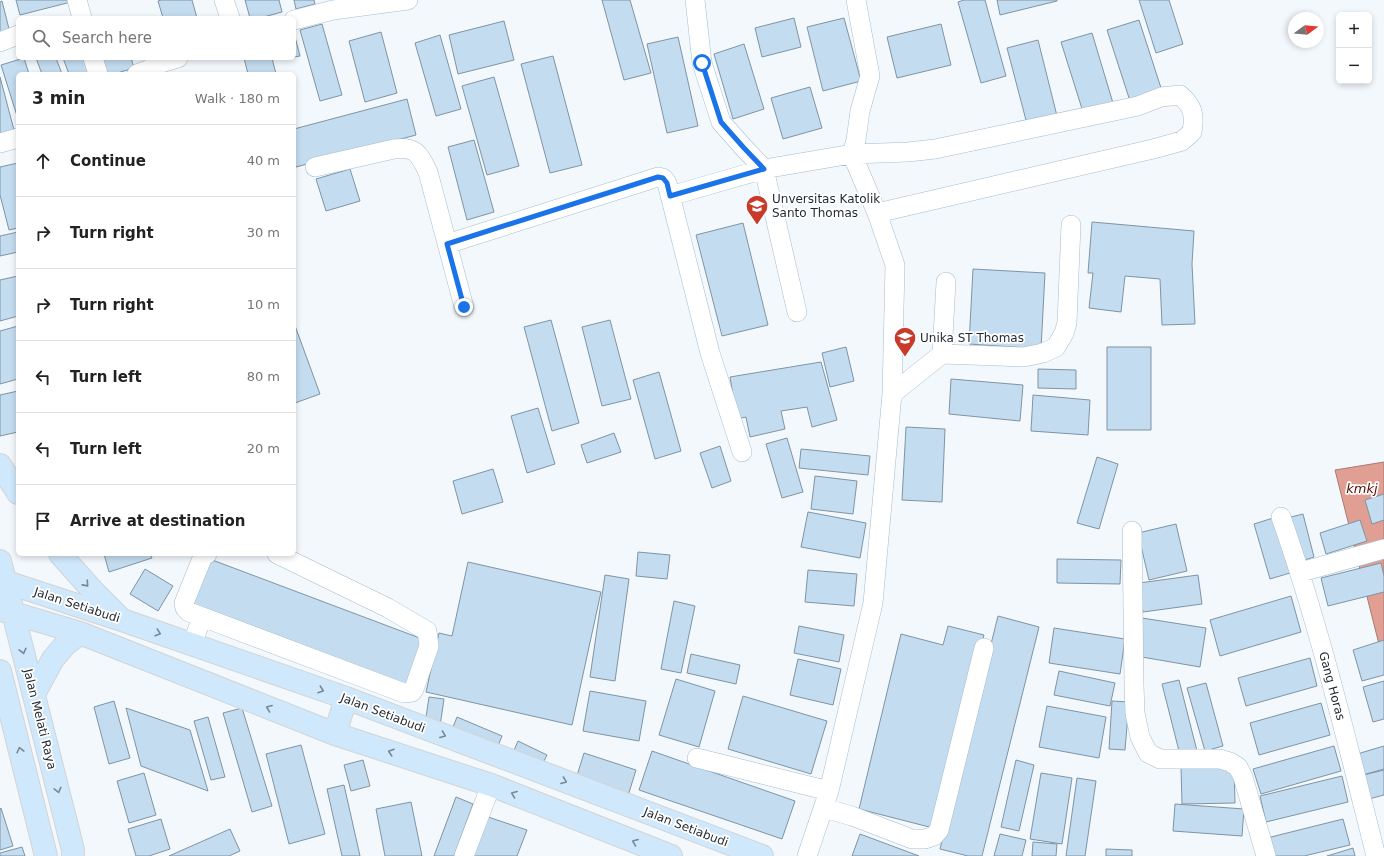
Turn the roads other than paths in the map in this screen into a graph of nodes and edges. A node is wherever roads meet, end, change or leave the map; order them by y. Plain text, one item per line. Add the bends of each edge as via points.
1 (224, 0) edge
2 (408, 0) edge
3 (695, 0) edge
4 (856, 0) edge
5 (332, 5) edge
6 (229, 16) edge
7 (296, 19) edge
8 (16, 36) edge
9 (0, 42) edge
10 (94, 60) edge
11 (174, 60) edge
12 (156, 70) edge
13 (97, 72) edge
14 (142, 72) edge
15 (16, 139) edge
16 (0, 143) edge
17 (852, 154) junction
18 (315, 167) dead end
19 (764, 169) junction
20 (670, 196) junction
21 (877, 214) junction
22 (1071, 225) dead end
23 (447, 244) junction
24 (946, 282) dead end
25 (464, 307) dead end
26 (798, 312) dead end
27 (942, 354) junction
28 (892, 394) junction
29 (742, 452) dead end
30 (0, 465) edge
31 (16, 490) edge
32 (1282, 517) dead end
33 (1132, 531) dead end
34 (1384, 549) edge
35 (62, 556) edge
36 (203, 556) edge
37 (281, 556) edge
38 (0, 561) edge
39 (1301, 572) junction
40 (3, 581) edge
41 (7, 611) edge
42 (202, 617) junction
43 (122, 620) junction
44 (80, 633) junction
45 (260, 639) junction
46 (192, 645) junction
47 (984, 648) dead end
48 (250, 665) junction
49 (0, 674) edge
50 (355, 675) junction
51 (34, 694) junction
52 (346, 698) junction
53 (335, 734) junction
54 (697, 758) dead end
55 (490, 785) junction
56 (826, 800) junction
57 (46, 856) edge
58 (72, 856) edge
59 (464, 856) edge
60 (671, 856) edge
61 (762, 856) edge
62 (808, 856) edge
63 (1266, 856) edge
64 (1376, 856) edge

1 - 6 street
2 - 5 street
3 - 19 street via 702,63 721,122
4 - 17 street via 870,76
5 - 7 street
8 - 9 street
10 - 13 street
11 - 12 street
12 - 14 street
15 - 16 street
17 - 19 street
17 - 21 street
17 - 21 street via 935,149 1138,106 1161,97 1180,95 1188,103 1194,119 1192,132 1182,141
18 - 23 street via 394,149 414,150 428,172
19 - 20 street
19 - 26 street
20 - 23 street via 665,180 658,177
20 - 29 street via 710,353
21 - 28 street via 895,265
22 - 27 street via 1066,322 1064,333 1056,347 1024,357
23 - 25 street
24 - 27 street
27 - 28 street
28 - 56 street via 873,603
30 - 31 main road
32 - 39 street, Gang Horas
33 - 63 street via 1135,713 1140,737 1148,753 1160,759 1220,759 1238,767
34 - 39 street
35 -> 43 main road
36 - 42 street via 184,603 189,612
37 - 50 street via 388,608 427,631 429,646 412,692 404,693
38 - 40 main road, Jalan Melati Raya
39 - 64 street, Gang Horas
40 - 41 main road, Jalan Melati Raya
40 - 43 main road, Jalan Setiabudi
41 - 44 main road
41 -> 51 main road, Jalan Melati Raya
42 - 45 street
42 - 46 street
43 -> 46 main road, Jalan Setiabudi
44 - 51 main road via 53,659
53 -> 44 main road
45 - 48 street
45 - 50 street
46 - 48 main road, Jalan Setiabudi
47 - 56 street via 938,830 934,836 925,840 912,839 852,816
48 -> 52 main road, Jalan Setiabudi
57 -> 49 main road
50 - 52 street
51 -> 58 main road, Jalan Melati Raya via 73,850
52 - 53 main road
52 -> 61 main road, Jalan Setiabudi
55 -> 53 main road
54 - 56 street
55 - 59 street
60 -> 55 main road
56 - 62 street

